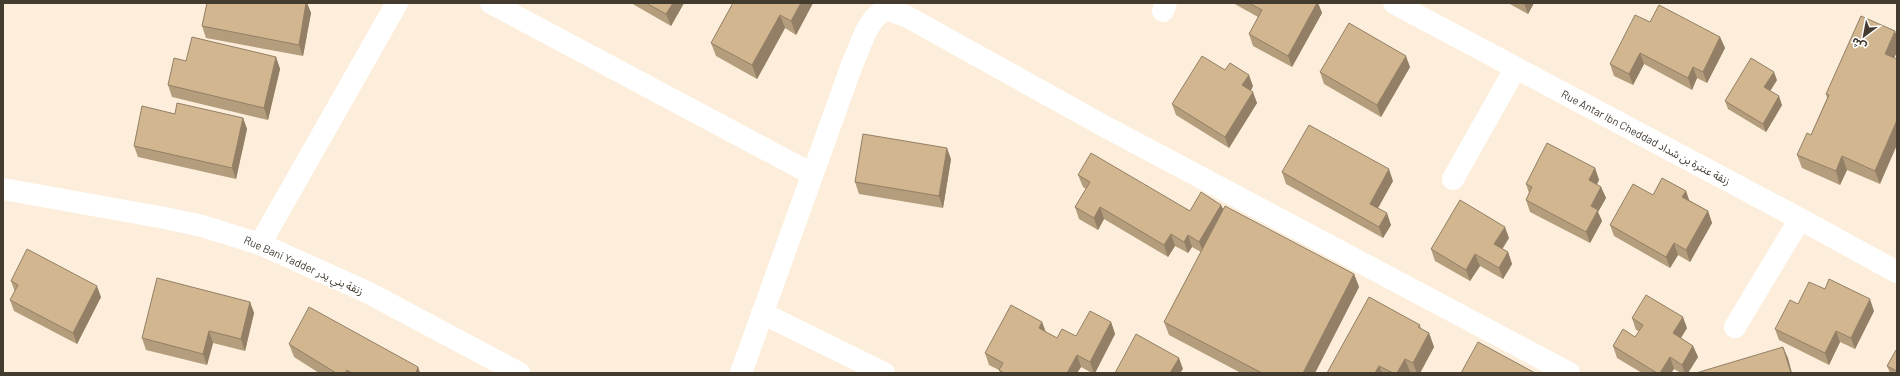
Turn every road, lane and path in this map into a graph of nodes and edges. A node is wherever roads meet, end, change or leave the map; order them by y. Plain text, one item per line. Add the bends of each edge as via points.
1 (397, 3) edge
2 (491, 3) edge
3 (1394, 3) edge
4 (887, 7) edge
5 (1515, 69) junction
6 (812, 174) junction
7 (1453, 179) dead end
8 (3, 189) edge
9 (1800, 219) junction
10 (260, 244) junction
11 (1897, 272) edge
12 (762, 313) junction
13 (1735, 328) dead end
14 (519, 373) edge
15 (741, 373) edge
16 (884, 373) edge
17 (1569, 373) edge

1 - 10 street
2 - 6 street
3 - 5 street, Rue Antar Ibn Cheddad زنقة عنترة بن شداد
4 - 6 street via 876,16 862,43
4 - 17 street via 1104,126
5 - 7 street
5 - 9 street, Rue Antar Ibn Cheddad زنقة عنترة بن شداد
6 - 12 street
8 - 10 street, Rue Bani Yadder زنقة بني يدر via 165,218 202,226
9 - 11 street, Rue Antar Ibn Cheddad زنقة عنترة بن شداد
9 - 13 street
10 - 14 street, Rue Bani Yadder زنقة بني يدر via 367,292
12 - 15 street
12 - 16 street

